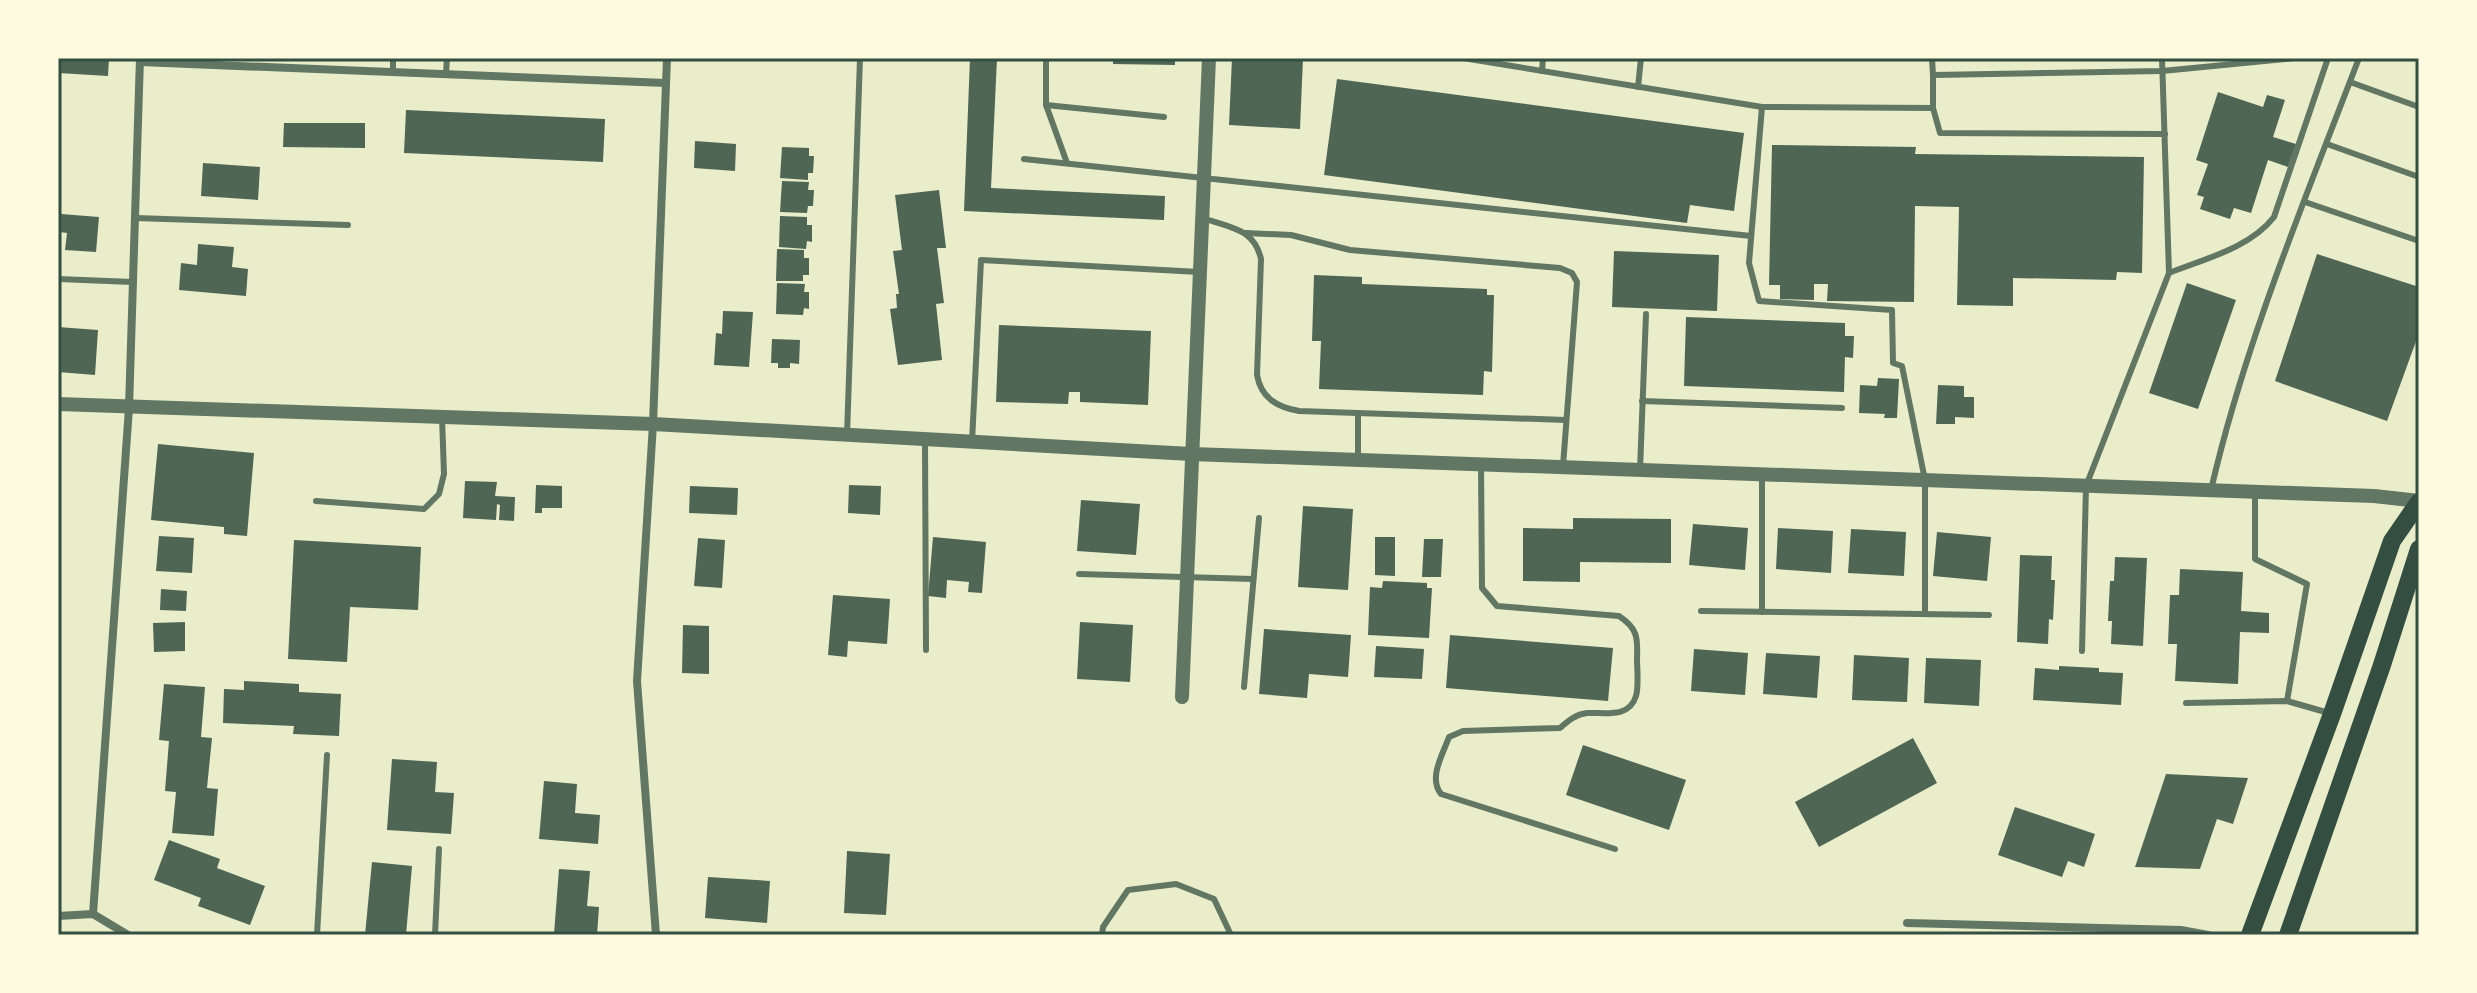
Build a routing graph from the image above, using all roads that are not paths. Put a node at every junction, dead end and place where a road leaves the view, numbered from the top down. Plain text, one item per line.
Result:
1 (393, 58) edge
2 (447, 58) edge
3 (667, 58) edge
4 (860, 58) edge
5 (1046, 58) edge
6 (1209, 58) edge
7 (1463, 58) edge
8 (1543, 58) edge
9 (1641, 58) edge
10 (1932, 58) edge
11 (2162, 58) edge
12 (2295, 58) edge
13 (2328, 58) edge
14 (2359, 58) edge
15 (140, 60) edge
16 (1542, 71) junction
17 (2162, 71) junction
18 (393, 72) junction
19 (446, 74) junction
20 (1933, 75) junction
21 (2350, 82) junction
22 (666, 83) junction
23 (1638, 87) junction
24 (1046, 105) junction
25 (1762, 107) junction
26 (2419, 107) edge
27 (1933, 108) junction
28 (1164, 117) dead end
29 (2165, 134) junction
30 (2327, 144) junction
31 (1024, 159) dead end
32 (1067, 163) junction
33 (2419, 177) edge
34 (1204, 178) junction
35 (2305, 202) junction
36 (135, 218) junction
37 (1202, 218) junction
38 (348, 225) dead end
39 (1246, 233) junction
40 (1751, 236) junction
41 (2419, 241) edge
42 (1199, 272) junction
43 (2169, 273) junction
44 (58, 279) edge
45 (133, 282) junction
46 (1646, 314) dead end
47 (1642, 401) junction
48 (58, 404) edge
49 (129, 408) junction
50 (1842, 408) dead end
51 (1358, 413) junction
52 (442, 417) junction
53 (1566, 420) junction
54 (653, 424) junction
55 (847, 435) junction
56 (925, 439) junction
57 (972, 442) junction
58 (1191, 454) junction
59 (1358, 460) junction
60 (1481, 464) junction
61 (1563, 468) junction
62 (1640, 470) junction
63 (1762, 474) junction
64 (1925, 480) junction
65 (2086, 486) junction
66 (2211, 490) junction
67 (2255, 492) junction
68 (316, 501) dead end
69 (2419, 502) edge
70 (1259, 518) dead end
71 (2419, 549) edge
72 (1079, 574) dead end
73 (1187, 576) junction
74 (1253, 579) junction
75 (1701, 611) dead end
76 (1762, 612) junction
77 (1925, 614) junction
78 (1989, 615) dead end
79 (926, 650) dead end
80 (2082, 651) dead end
81 (1244, 687) dead end
82 (1182, 697) dead end
83 (2287, 701) junction
84 (2186, 703) dead end
85 (2332, 714) junction
86 (327, 755) dead end
87 (439, 849) dead end
88 (1615, 849) dead end
89 (93, 914) junction
90 (58, 916) edge
91 (1907, 923) dead end
92 (128, 935) edge
93 (317, 935) edge
94 (435, 935) edge
95 (656, 935) edge
96 (1102, 935) edge
97 (1231, 935) edge
98 (2208, 935) edge
99 (2250, 935) edge
100 (2288, 935) edge

1 - 18 lane
2 - 19 lane
3 - 22 street
4 - 55 lane
5 - 24 lane
6 - 34 street
7 - 16 lane
8 - 16 lane
9 - 23 lane
10 - 20 lane
11 - 17 lane
12 - 17 lane
13 - 43 lane
14 - 21 lane
15 - 18 street
15 - 36 street
16 - 23 lane
17 - 20 lane
17 - 29 lane
18 - 19 street
19 - 22 street
20 - 27 lane
21 - 26 lane
21 - 30 lane
22 - 54 street
23 - 25 lane
24 - 28 lane
24 - 32 lane
25 - 27 lane
25 - 40 lane
27 - 29 lane
29 - 43 lane
30 - 33 lane
30 - 35 lane
31 - 32 lane
32 - 34 lane
34 - 37 street
34 - 40 lane
35 - 41 lane
35 - 66 lane
36 - 38 lane
36 - 45 street
37 - 39 lane
37 - 42 street
39 - 51 lane
39 - 53 lane
40 - 64 lane
42 - 57 lane
42 - 58 street
43 - 65 lane
44 - 45 lane
45 - 49 street
46 - 47 lane
47 - 50 lane
47 - 62 lane
48 - 49 street
49 - 52 street
49 - 89 street
51 - 53 lane
51 - 59 lane
52 - 54 street
52 - 68 lane
53 - 61 lane
54 - 55 street
54 - 95 street
55 - 56 street
56 - 57 street
56 - 79 lane
57 - 58 street
58 - 59 street
58 - 73 street
59 - 60 street
60 - 61 street
60 - 88 lane
61 - 62 street
62 - 63 street
63 - 64 street
63 - 76 lane
64 - 65 street
64 - 77 lane
65 - 66 street
65 - 80 lane
66 - 67 street
67 - 69 street
67 - 83 lane
69 - 85 main road
70 - 74 lane
71 - 100 main road
72 - 73 lane
73 - 74 lane
73 - 82 street
74 - 81 lane
75 - 76 lane
76 - 77 lane
77 - 78 lane
83 - 84 lane
83 - 85 lane
85 - 99 main road
86 - 93 lane
87 - 94 lane
89 - 90 street
89 - 92 street
91 - 98 street
96 - 97 lane

